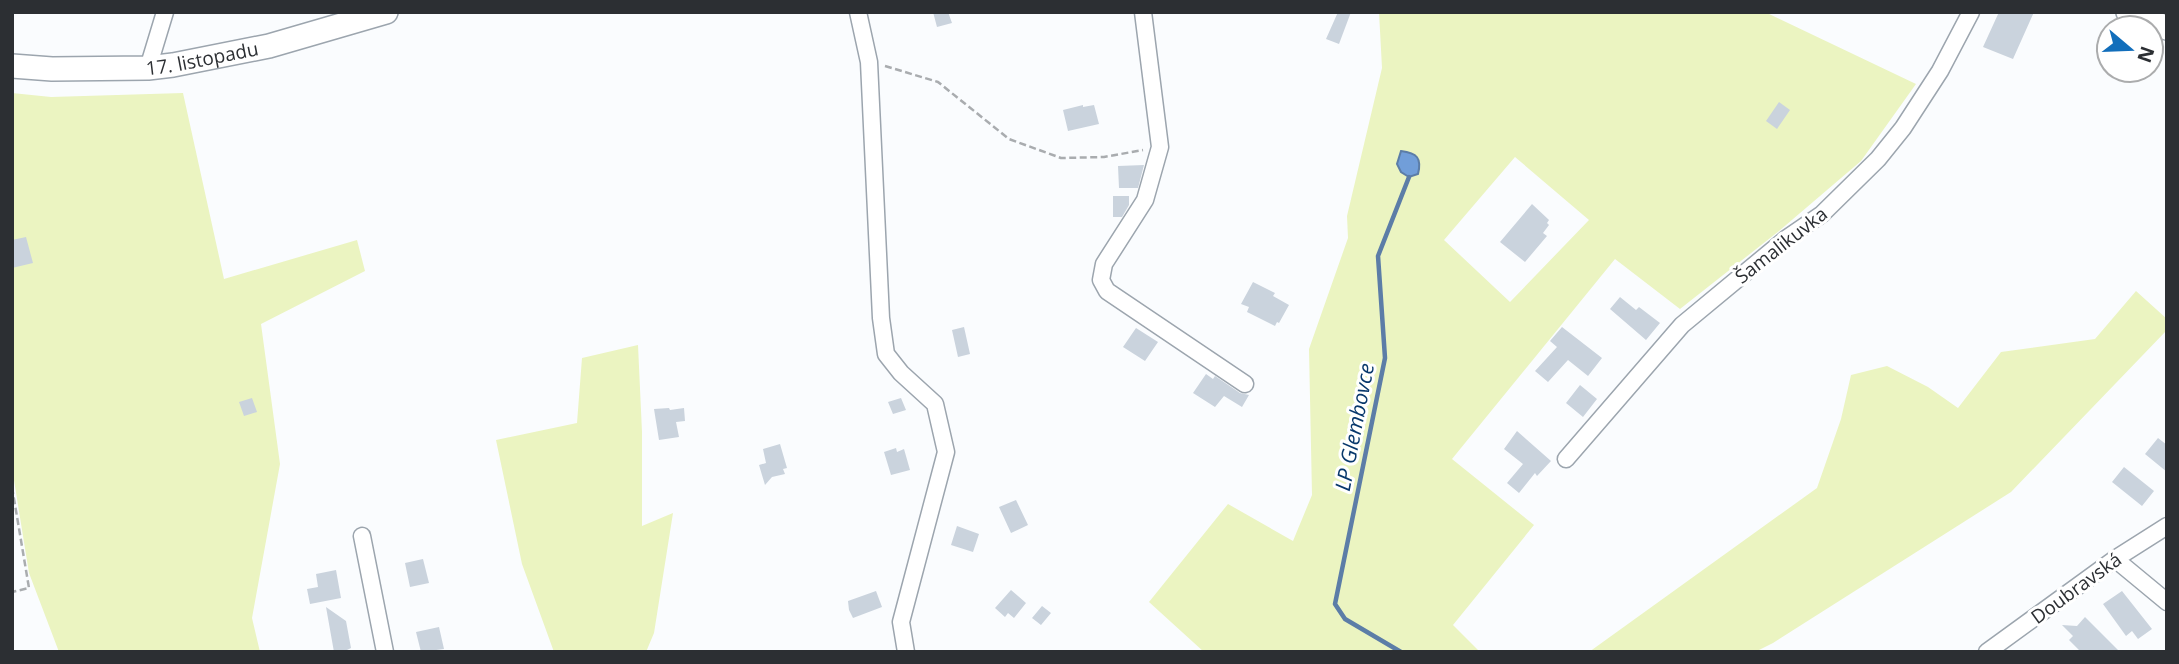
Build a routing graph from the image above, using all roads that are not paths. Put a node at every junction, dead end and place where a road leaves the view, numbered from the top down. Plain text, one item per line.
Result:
1 (164, 12) edge
2 (386, 12) edge
3 (858, 12) edge
4 (1143, 12) edge
5 (1971, 12) edge
6 (2128, 12) edge
7 (2167, 28) edge
8 (12, 66) edge
9 (148, 68) junction
10 (1245, 384) dead end
11 (1566, 459) dead end
12 (2167, 526) edge
13 (362, 536) dead end
14 (2115, 559) junction
15 (2167, 602) edge
16 (386, 652) edge
17 (905, 652) edge
18 (1987, 652) edge

1 - 9 street
2 - 9 main road, 17. listopadu
3 - 17 street
4 - 10 street
5 - 11 street, Šamalikuvka
6 - 7 main road
8 - 9 main road, 17. listopadu
12 - 14 street, Doubravská
13 - 16 street
14 - 15 street
14 - 18 street, Doubravská

